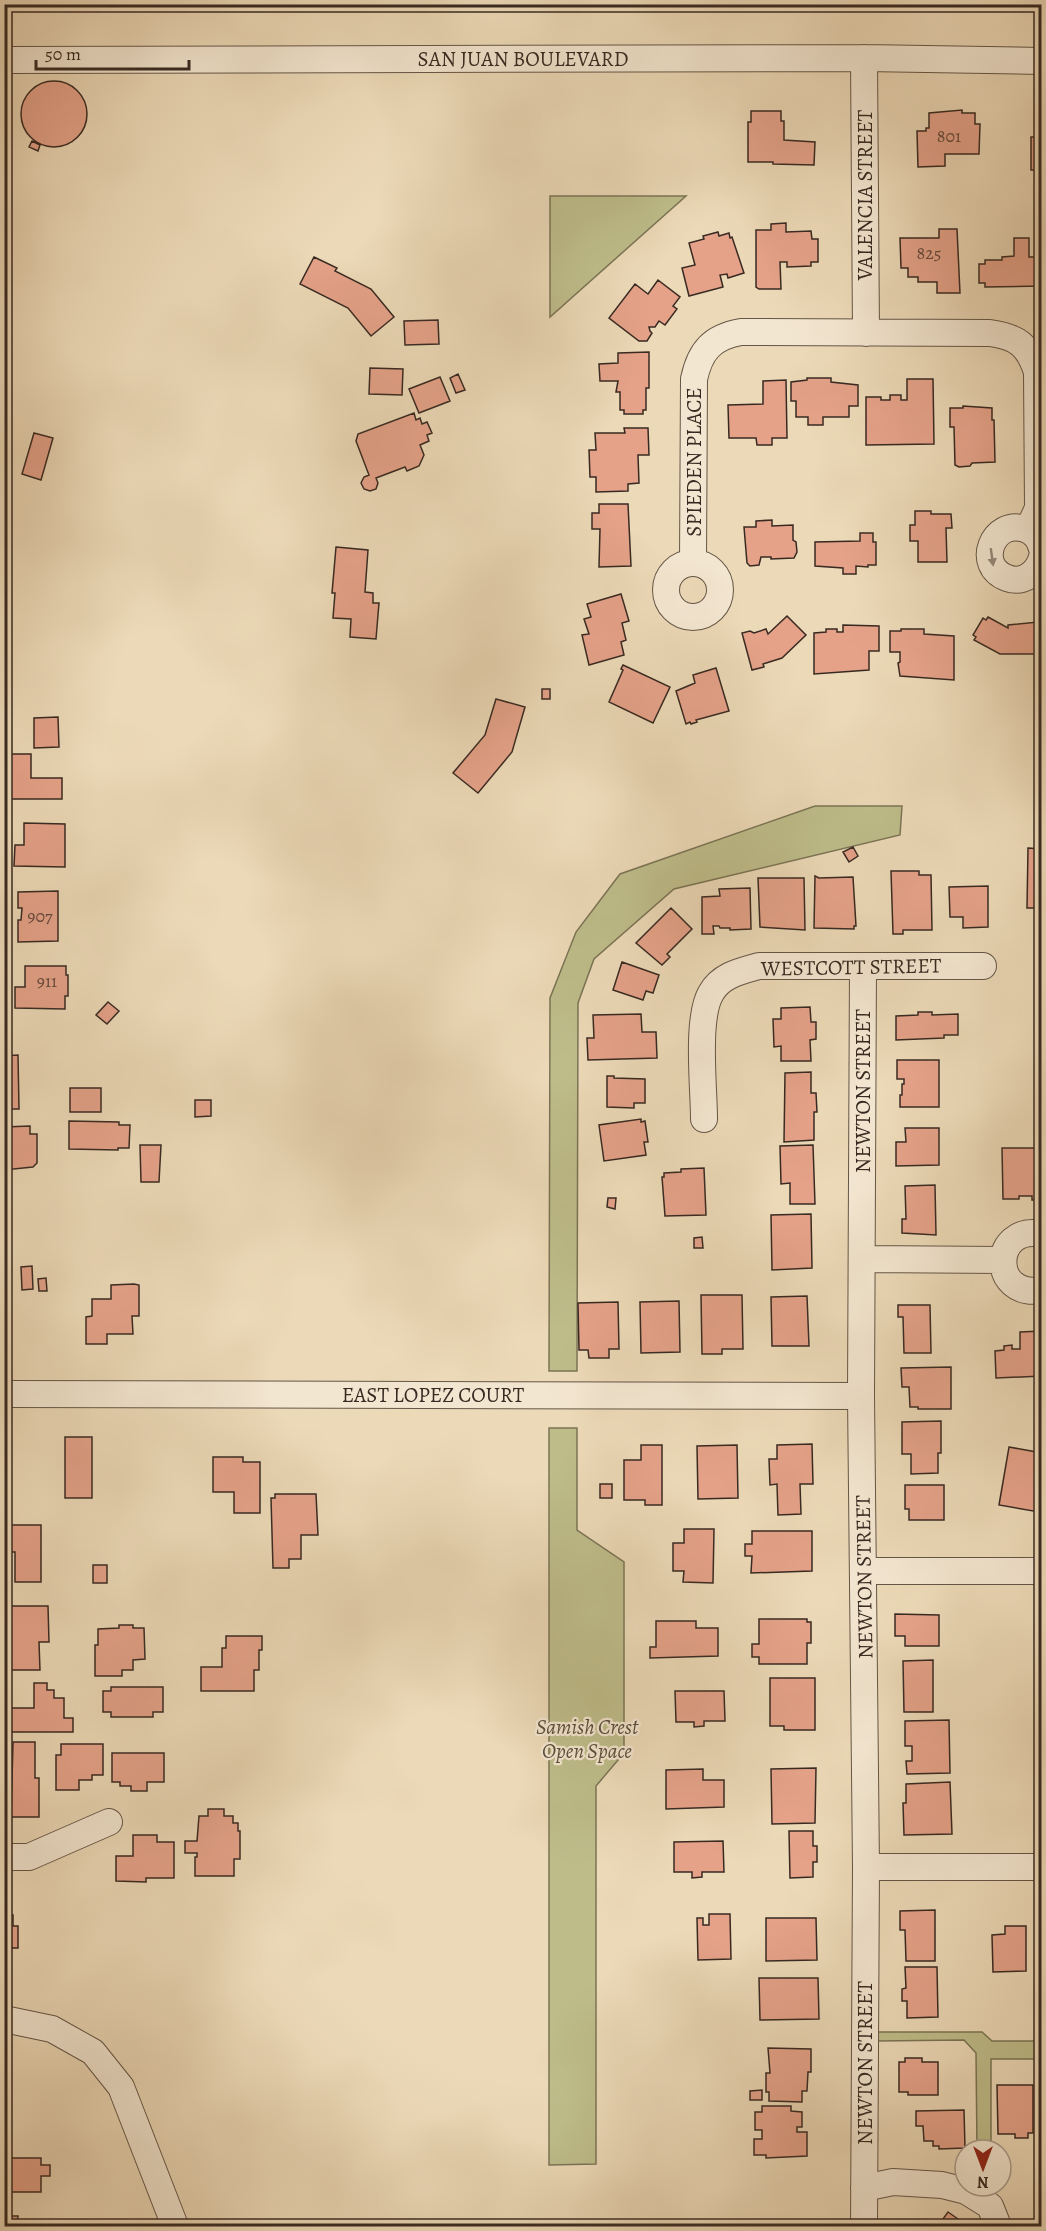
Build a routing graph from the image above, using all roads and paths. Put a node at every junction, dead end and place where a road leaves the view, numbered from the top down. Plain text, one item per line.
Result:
1 (864, 58) junction
2 (4, 60) edge
3 (1041, 61) edge
4 (866, 333) junction
5 (1035, 540) edge
6 (1041, 557) edge
7 (693, 563) dead end
8 (863, 966) junction
9 (983, 966) dead end
10 (704, 1119) dead end
11 (1041, 1234) edge
12 (863, 1259) junction
13 (1003, 1260) junction
14 (1041, 1290) edge
15 (4, 1394) edge
16 (861, 1396) junction
17 (864, 1571) junction
18 (1036, 1571) dead end
19 (109, 1822) dead end
20 (4, 1857) edge
21 (866, 1867) junction
22 (1037, 1867) dead end
23 (4, 2019) edge
24 (864, 2188) junction
25 (175, 2226) edge
26 (864, 2226) edge
27 (998, 2226) edge

1 - 2 street, SAN JUAN BOULEVARD
1 - 3 street, SAN JUAN BOULEVARD
1 - 4 street, VALENCIA STREET
4 - 5 street, SPIEDEN PLACE
4 - 7 street, SPIEDEN PLACE
5 -> 6 street
8 - 9 street, WESTCOTT STREET
8 - 10 street, WESTCOTT STREET
8 - 12 street, NEWTON STREET
11 - 13 street
12 - 13 street
12 - 16 street, NEWTON STREET
13 - 14 street
15 - 16 street, EAST LOPEZ COURT
16 - 17 street, NEWTON STREET
17 - 18 street
17 - 21 street, NEWTON STREET
19 - 20 street
21 - 22 street
21 - 24 street, NEWTON STREET
23 - 25 street
24 - 26 street, NEWTON STREET
24 - 27 street

